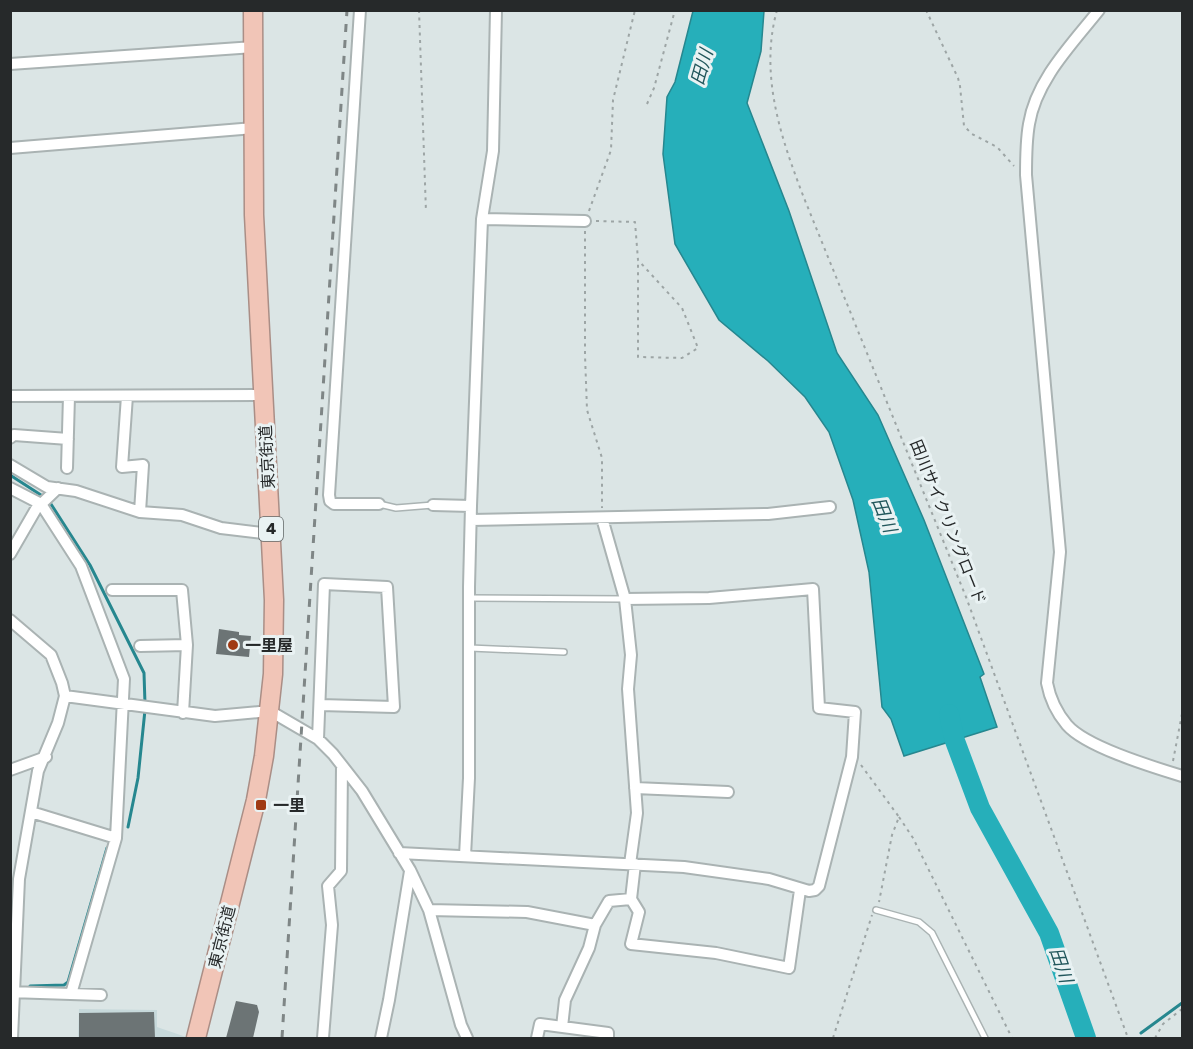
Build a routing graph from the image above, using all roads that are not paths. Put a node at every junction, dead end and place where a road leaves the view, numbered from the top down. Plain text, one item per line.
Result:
1 (253, 10) edge
2 (360, 10) edge
3 (496, 10) edge
4 (1099, 10) edge
5 (254, 47) junction
6 (10, 64) edge
7 (254, 128) junction
8 (10, 148) edge
9 (482, 219) junction
10 (585, 221) road end
11 (264, 395) junction
12 (10, 396) edge
13 (69, 396) junction
14 (127, 396) junction
15 (10, 438) edge
16 (68, 439) junction
17 (10, 465) edge
18 (67, 468) dead end
19 (10, 488) edge
20 (56, 490) junction
21 (42, 503) junction
22 (379, 504) joint
23 (433, 505) joint
24 (471, 506) junction
25 (830, 507) dead end
26 (140, 512) junction
27 (602, 518) junction
28 (471, 520) junction
29 (271, 534) junction
30 (10, 554) edge
31 (112, 590) dead end
32 (470, 598) junction
33 (625, 599) junction
34 (10, 620) edge
35 (187, 645) junction
36 (140, 646) dead end
37 (470, 648) junction
38 (564, 651) dead end
39 (65, 696) junction
40 (124, 704) junction
41 (320, 705) junction
42 (270, 711) junction
43 (183, 713) junction
44 (318, 739) junction
45 (46, 757) junction
46 (342, 766) junction
47 (10, 770) edge
48 (1182, 776) edge
49 (635, 788) junction
50 (728, 792) dead end
51 (31, 813) junction
52 (116, 838) junction
53 (399, 853) junction
54 (465, 856) junction
55 (632, 864) junction
56 (410, 870) junction
57 (800, 890) junction
58 (631, 899) junction
59 (429, 910) junction
60 (876, 910) road end
61 (596, 926) junction
62 (12, 992) edge
63 (71, 994) junction
64 (101, 995) dead end
65 (562, 1026) junction
66 (12, 1038) edge
67 (196, 1038) edge
68 (323, 1038) edge
69 (381, 1038) edge
70 (467, 1038) edge
71 (537, 1038) edge
72 (608, 1038) edge
73 (985, 1038) edge

1 - 5 highway, 東京街道 / 4
2 - 22 street
3 - 9 street
4 - 48 street
5 - 6 street
5 - 7 highway, 東京街道 / 4
7 - 8 street
7 - 11 highway, 東京街道 / 4
9 - 10 street
9 - 24 street
11 - 14 street
11 - 29 highway, 東京街道 / 4
12 - 13 street
13 - 14 street
13 - 16 street
14 - 26 street
15 - 16 street
16 - 18 street
17 - 20 street
19 - 21 street
20 - 21 street
20 - 26 street
21 - 30 street
21 - 40 street
22 - 23 lane
23 - 24 street
24 - 28 street
25 - 27 street
26 - 29 street
27 - 28 street
27 - 33 street
28 - 32 street
29 - 42 highway, 東京街道 / 4
31 - 35 street
32 - 33 lane
32 - 37 street
33 - 49 street
33 - 57 street
34 - 39 street
35 - 36 street
35 - 43 street
37 - 38 lane
37 - 54 street
39 - 40 street
39 - 45 street
40 - 43 street
40 - 52 street
41 - 41 street
41 - 44 street
42 - 43 street
42 - 44 street
42 - 67 highway, 東京街道 / 4
44 - 46 street
45 - 47 street
45 - 51 street
46 - 53 street
46 - 68 street
49 - 50 street
49 - 55 street
51 - 52 street
51 - 62 street
52 - 63 street
53 - 54 street
53 - 56 street
54 - 55 street
55 - 57 street
55 - 58 street
56 - 59 street
56 - 69 street
57 - 58 street
58 - 61 street
59 - 61 street
59 - 70 street
60 - 73 lane
61 - 65 street
62 - 63 street
62 - 66 street
63 - 64 street
65 - 71 street
65 - 72 street

